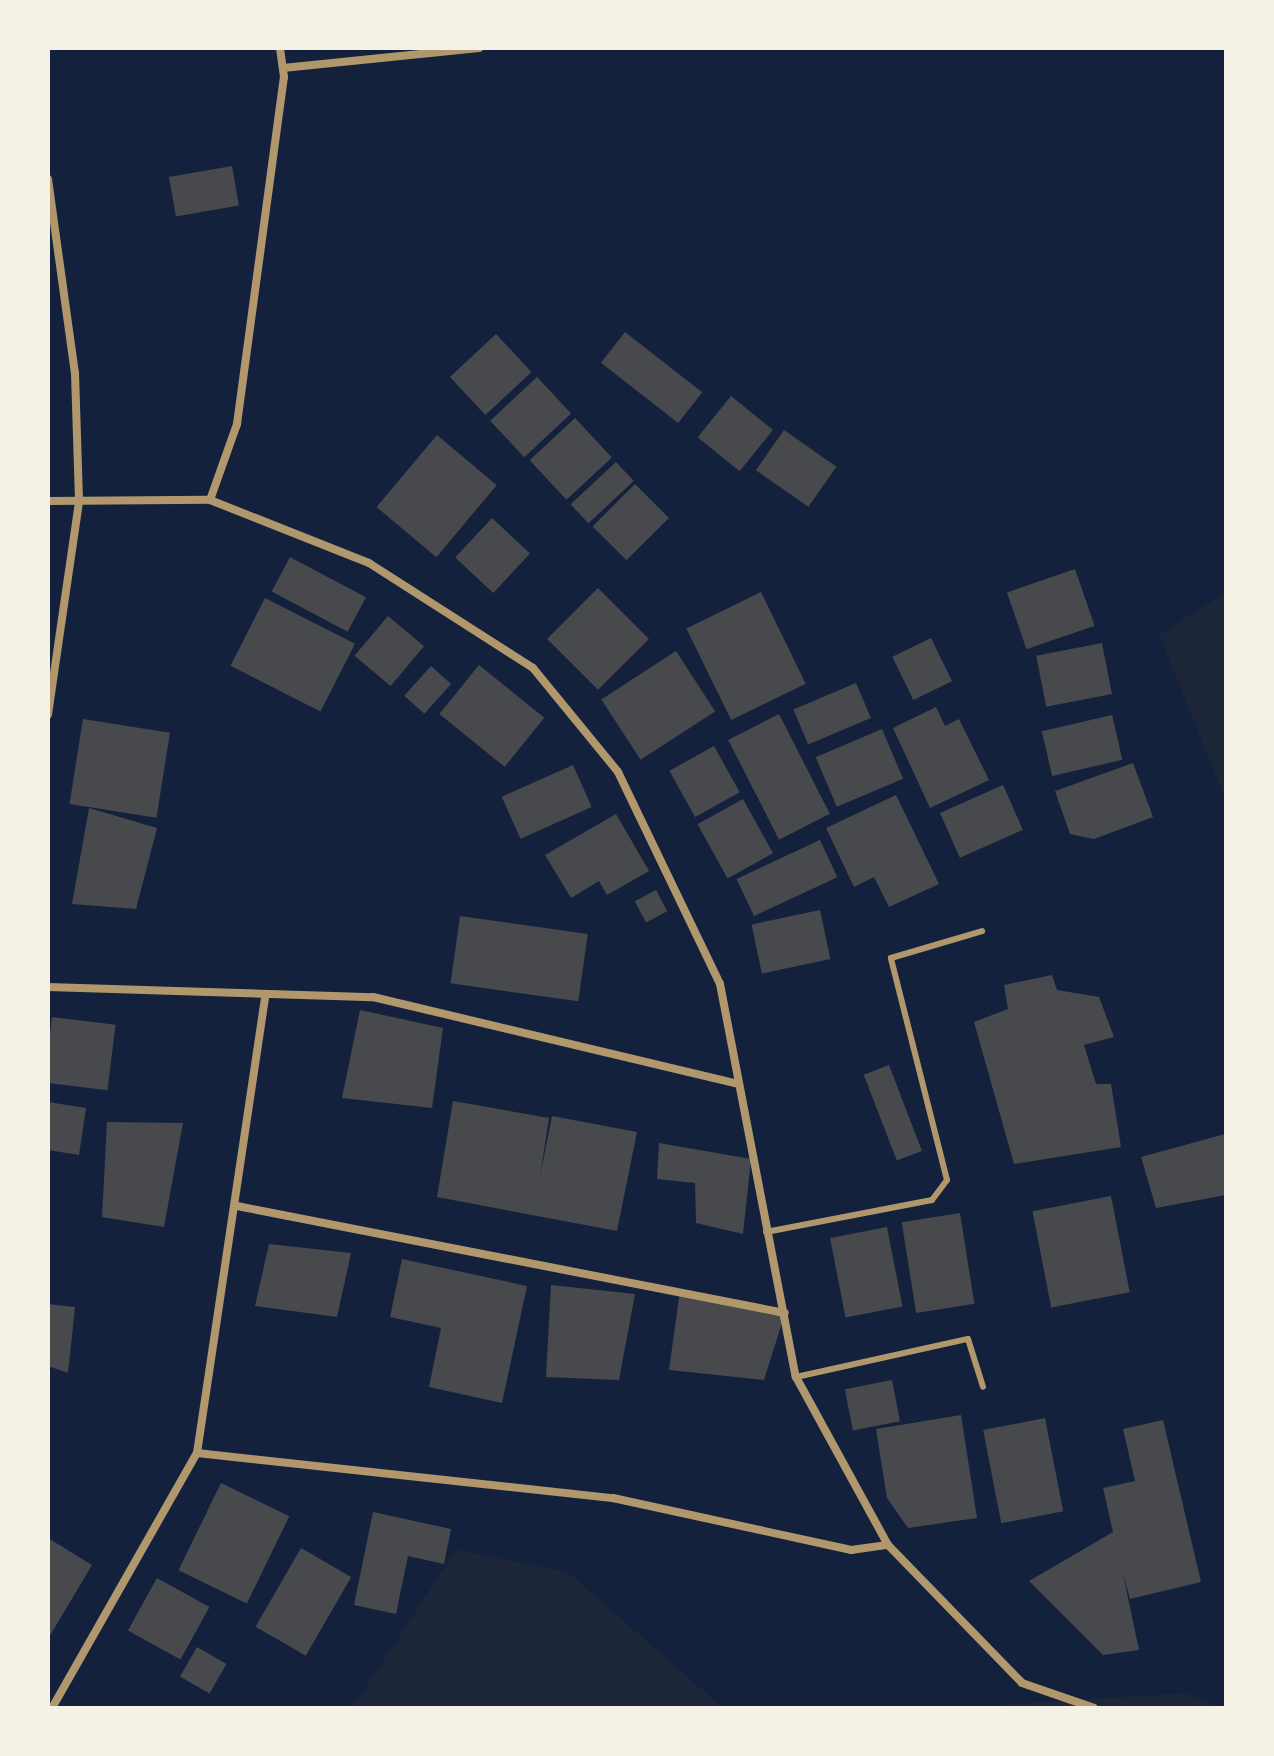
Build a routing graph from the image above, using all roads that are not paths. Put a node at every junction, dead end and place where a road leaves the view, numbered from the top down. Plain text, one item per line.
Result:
1 (280, 48) edge
2 (479, 48) edge
3 (283, 68) junction
4 (48, 179) edge
5 (210, 500) junction
6 (48, 501) edge
7 (79, 502) junction
8 (48, 715) edge
9 (982, 931) dead end
10 (48, 987) edge
11 (266, 994) junction
12 (735, 1083) junction
13 (237, 1206) junction
14 (766, 1232) junction
15 (785, 1313) junction
16 (796, 1377) junction
17 (983, 1387) dead end
18 (197, 1453) junction
19 (888, 1545) junction
20 (52, 1708) edge
21 (1094, 1708) edge

1 - 3 street
2 - 3 street
3 - 5 street
4 - 7 street
5 - 7 street
5 - 12 street
6 - 7 street
7 - 8 street
9 - 14 lane
10 - 11 street
11 - 12 street
11 - 13 street
12 - 14 street
13 - 15 street
13 - 18 street
14 - 15 street
15 - 16 street
16 - 17 lane
16 - 19 street
18 - 19 street
18 - 20 street
19 - 21 street

